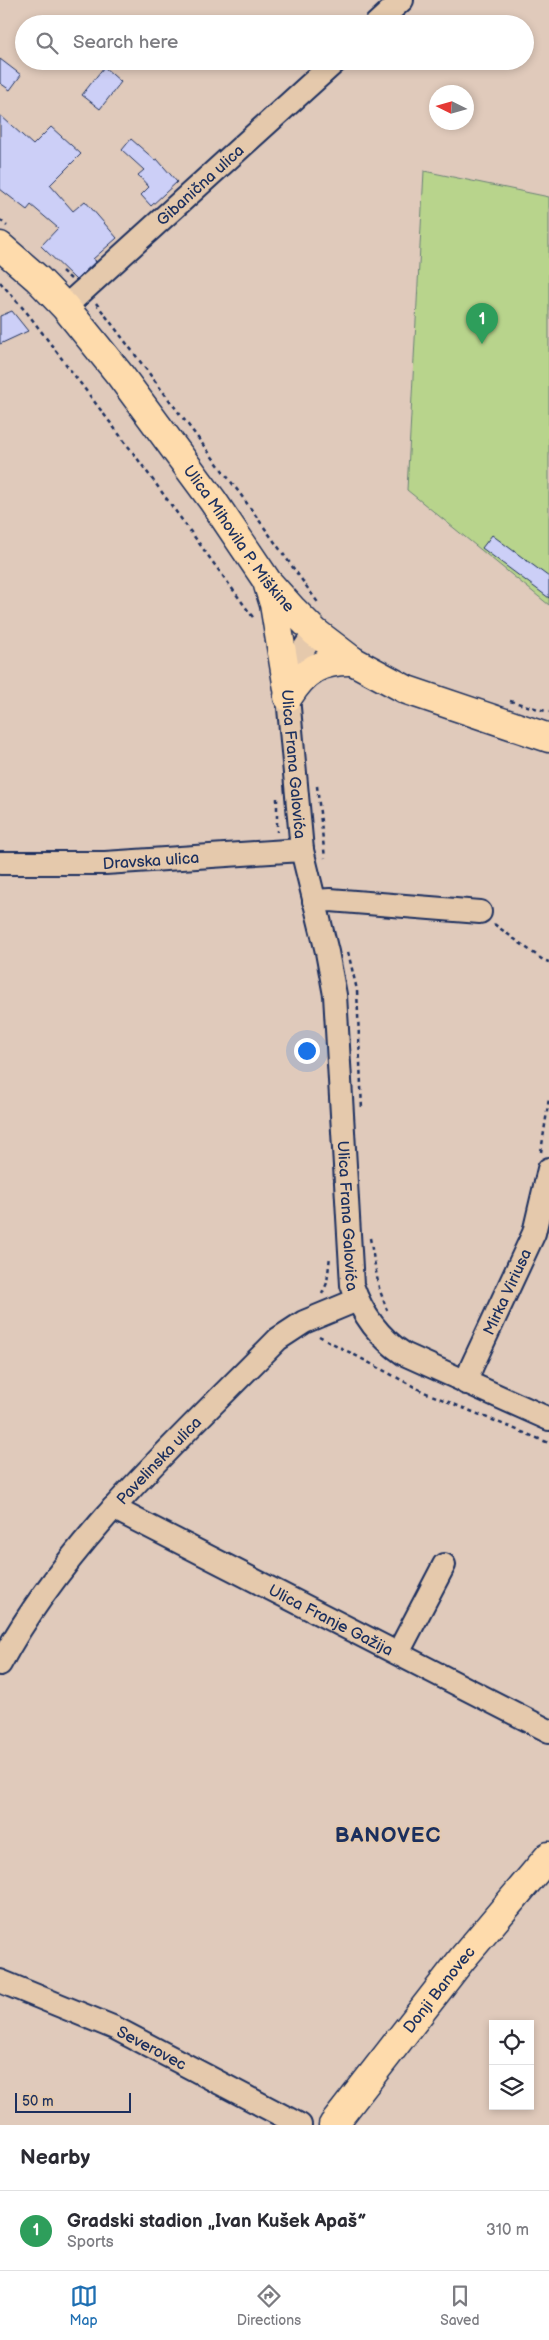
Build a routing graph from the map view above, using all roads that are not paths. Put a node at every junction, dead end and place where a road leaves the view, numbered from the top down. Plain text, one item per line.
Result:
1 (402, 0) edge
2 (386, 15) edge
3 (326, 70) edge
4 (6, 238) edge
5 (74, 298) junction
6 (267, 581) junction
7 (319, 620) junction
8 (353, 661) junction
9 (288, 693) junction
10 (549, 738) edge
11 (302, 850) junction
12 (0, 863) edge
13 (314, 901) junction
14 (480, 912) road end
15 (549, 1169) edge
16 (542, 1236) edge
17 (357, 1300) junction
18 (466, 1383) junction
19 (549, 1419) edge
20 (113, 1508) junction
21 (444, 1565) dead end
22 (398, 1654) junction
23 (0, 1664) edge
24 (549, 1731) edge
25 (549, 1856) edge
26 (0, 1981) edge
27 (300, 2125) edge
28 (333, 2125) edge

1 - 2 street
3 - 5 street, Gibanična ulica
4 - 5 main road, Ulica Mihovila P. Miškine
5 - 6 main road, Ulica Mihovila P. Miškine
6 - 7 main road, Ulica Mihovila P. Miškine
6 - 9 main road
7 - 8 main road, Ulica Mihovila P. Miškine
7 - 9 street, Ulica Frana Galovića
8 - 9 main road
8 - 10 main road, Ulica Mihovila P. Miškine
9 - 11 street, Ulica Frana Galovića
11 - 12 street, Dravska ulica
11 - 13 street, Ulica Frana Galovića
13 - 14 street
13 - 17 street, Ulica Frana Galovića
15 - 16 street, Mirka Viriusa
16 - 18 street, Mirka Viriusa
17 - 18 street, Ulica Frana Galovića
17 - 20 street, Pavelinska ulica
18 - 19 street, Ulica Frana Galovića
20 - 22 street, Ulica Franje Gažija
20 - 23 street, Pavelinska ulica
21 - 22 street
22 - 24 street, Ulica Franje Gažija
25 - 28 main road, Donji Banovec
26 - 27 street, Severovec

